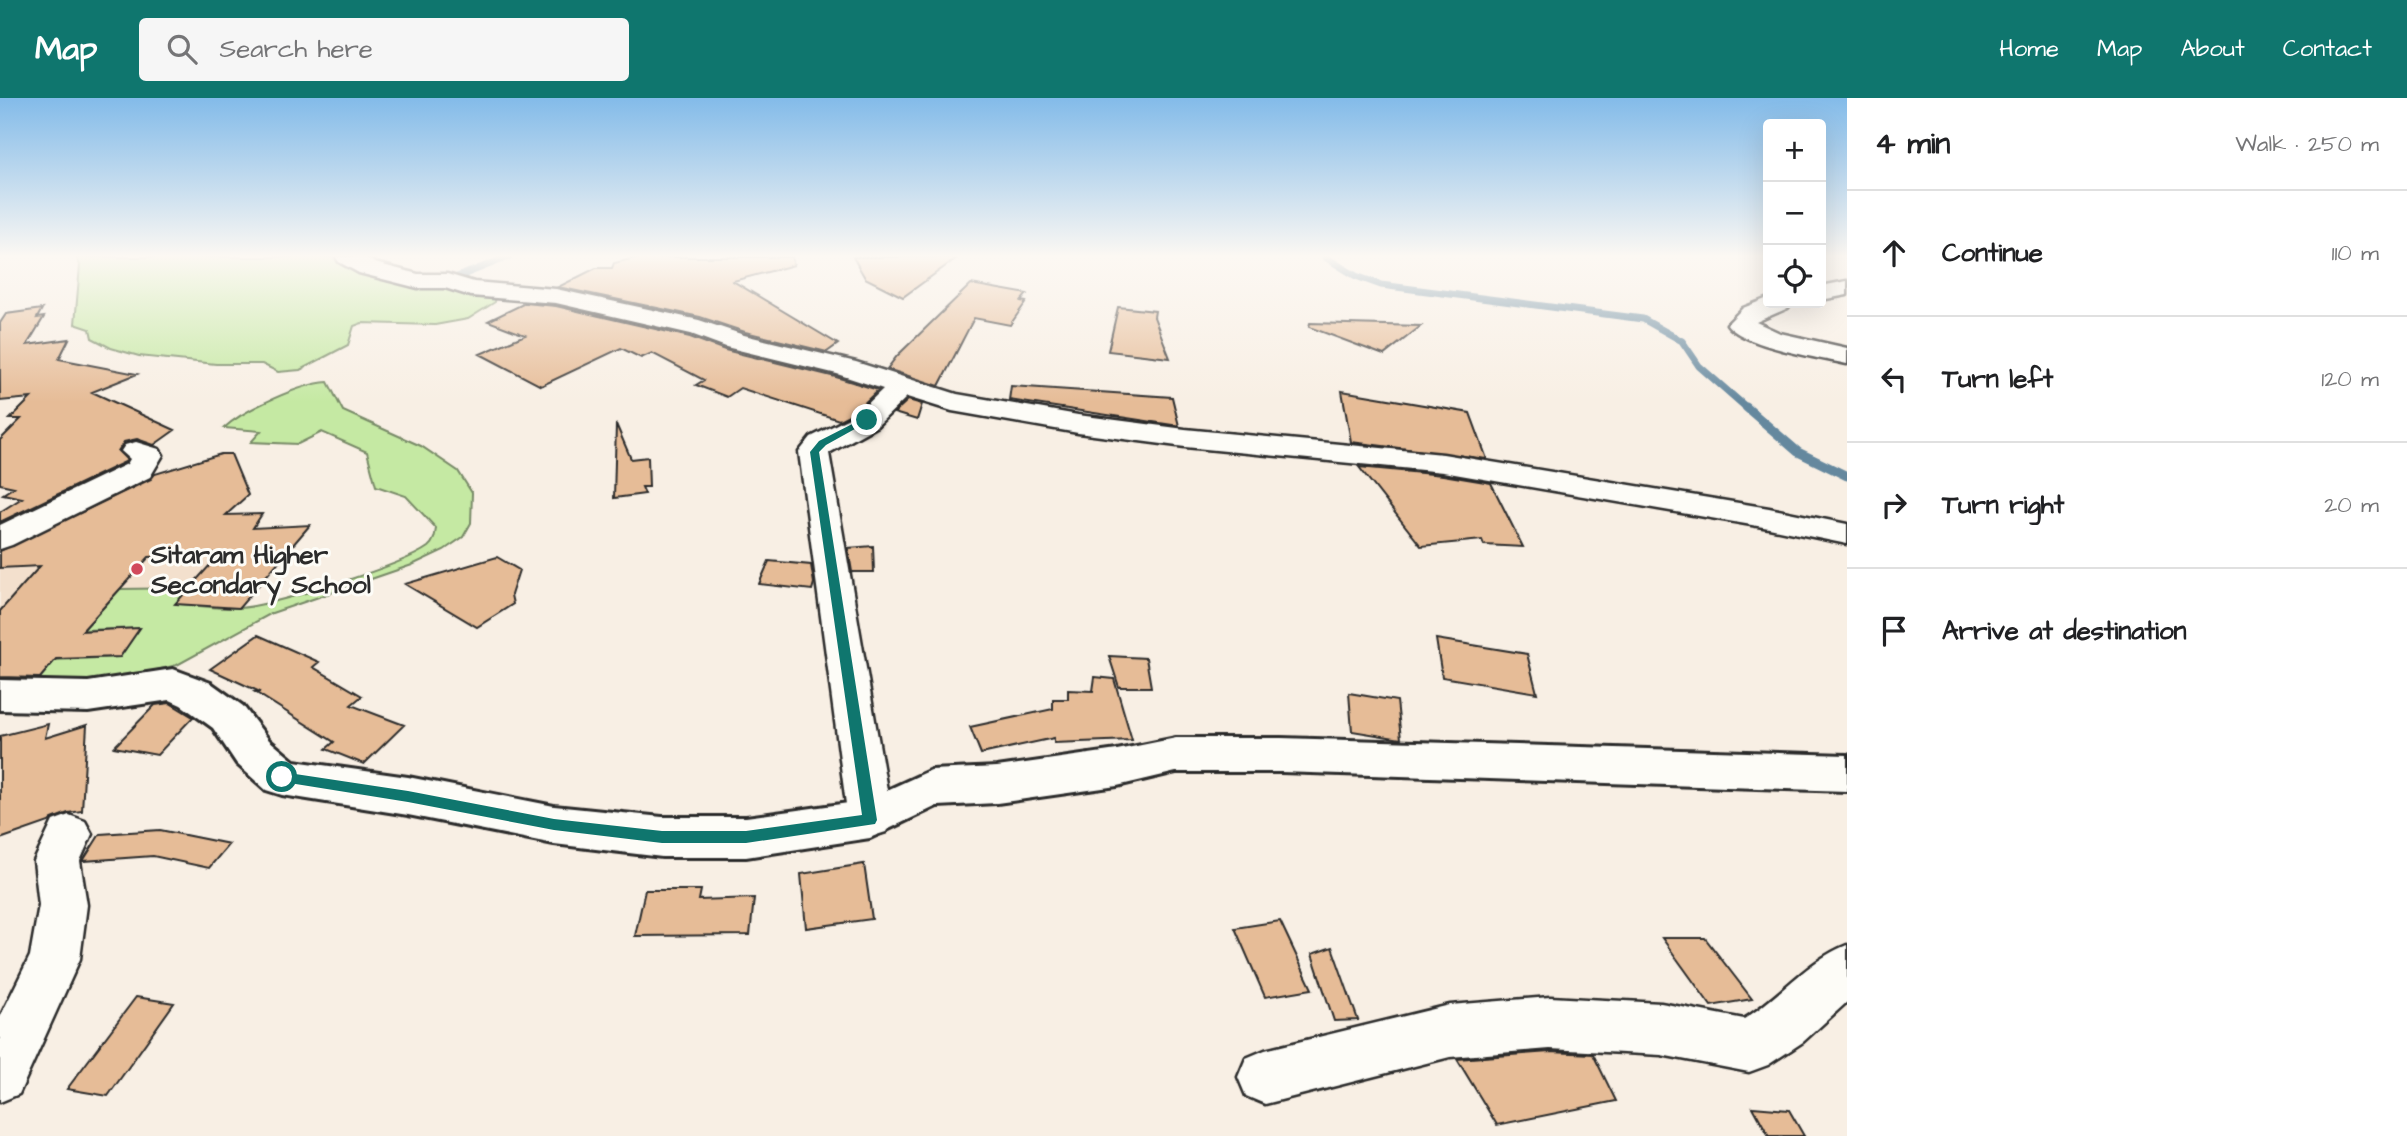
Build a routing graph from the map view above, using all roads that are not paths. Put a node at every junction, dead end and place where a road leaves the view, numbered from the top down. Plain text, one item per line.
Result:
1 (598, 305) edge
2 (1765, 308) edge
3 (1847, 356) edge
4 (901, 387) junction
5 (136, 451) dead end
6 (1847, 534) edge
7 (0, 538) edge
8 (0, 695) edge
9 (1847, 773) edge
10 (870, 820) junction
11 (69, 834) dead end
12 (1847, 969) edge
13 (0, 1075) edge
14 (1265, 1077) dead end

1 - 4 street
2 - 3 street
4 - 6 street
4 - 10 street
5 - 7 street
8 - 10 main road
9 - 10 main road
11 - 13 street
12 - 14 street

